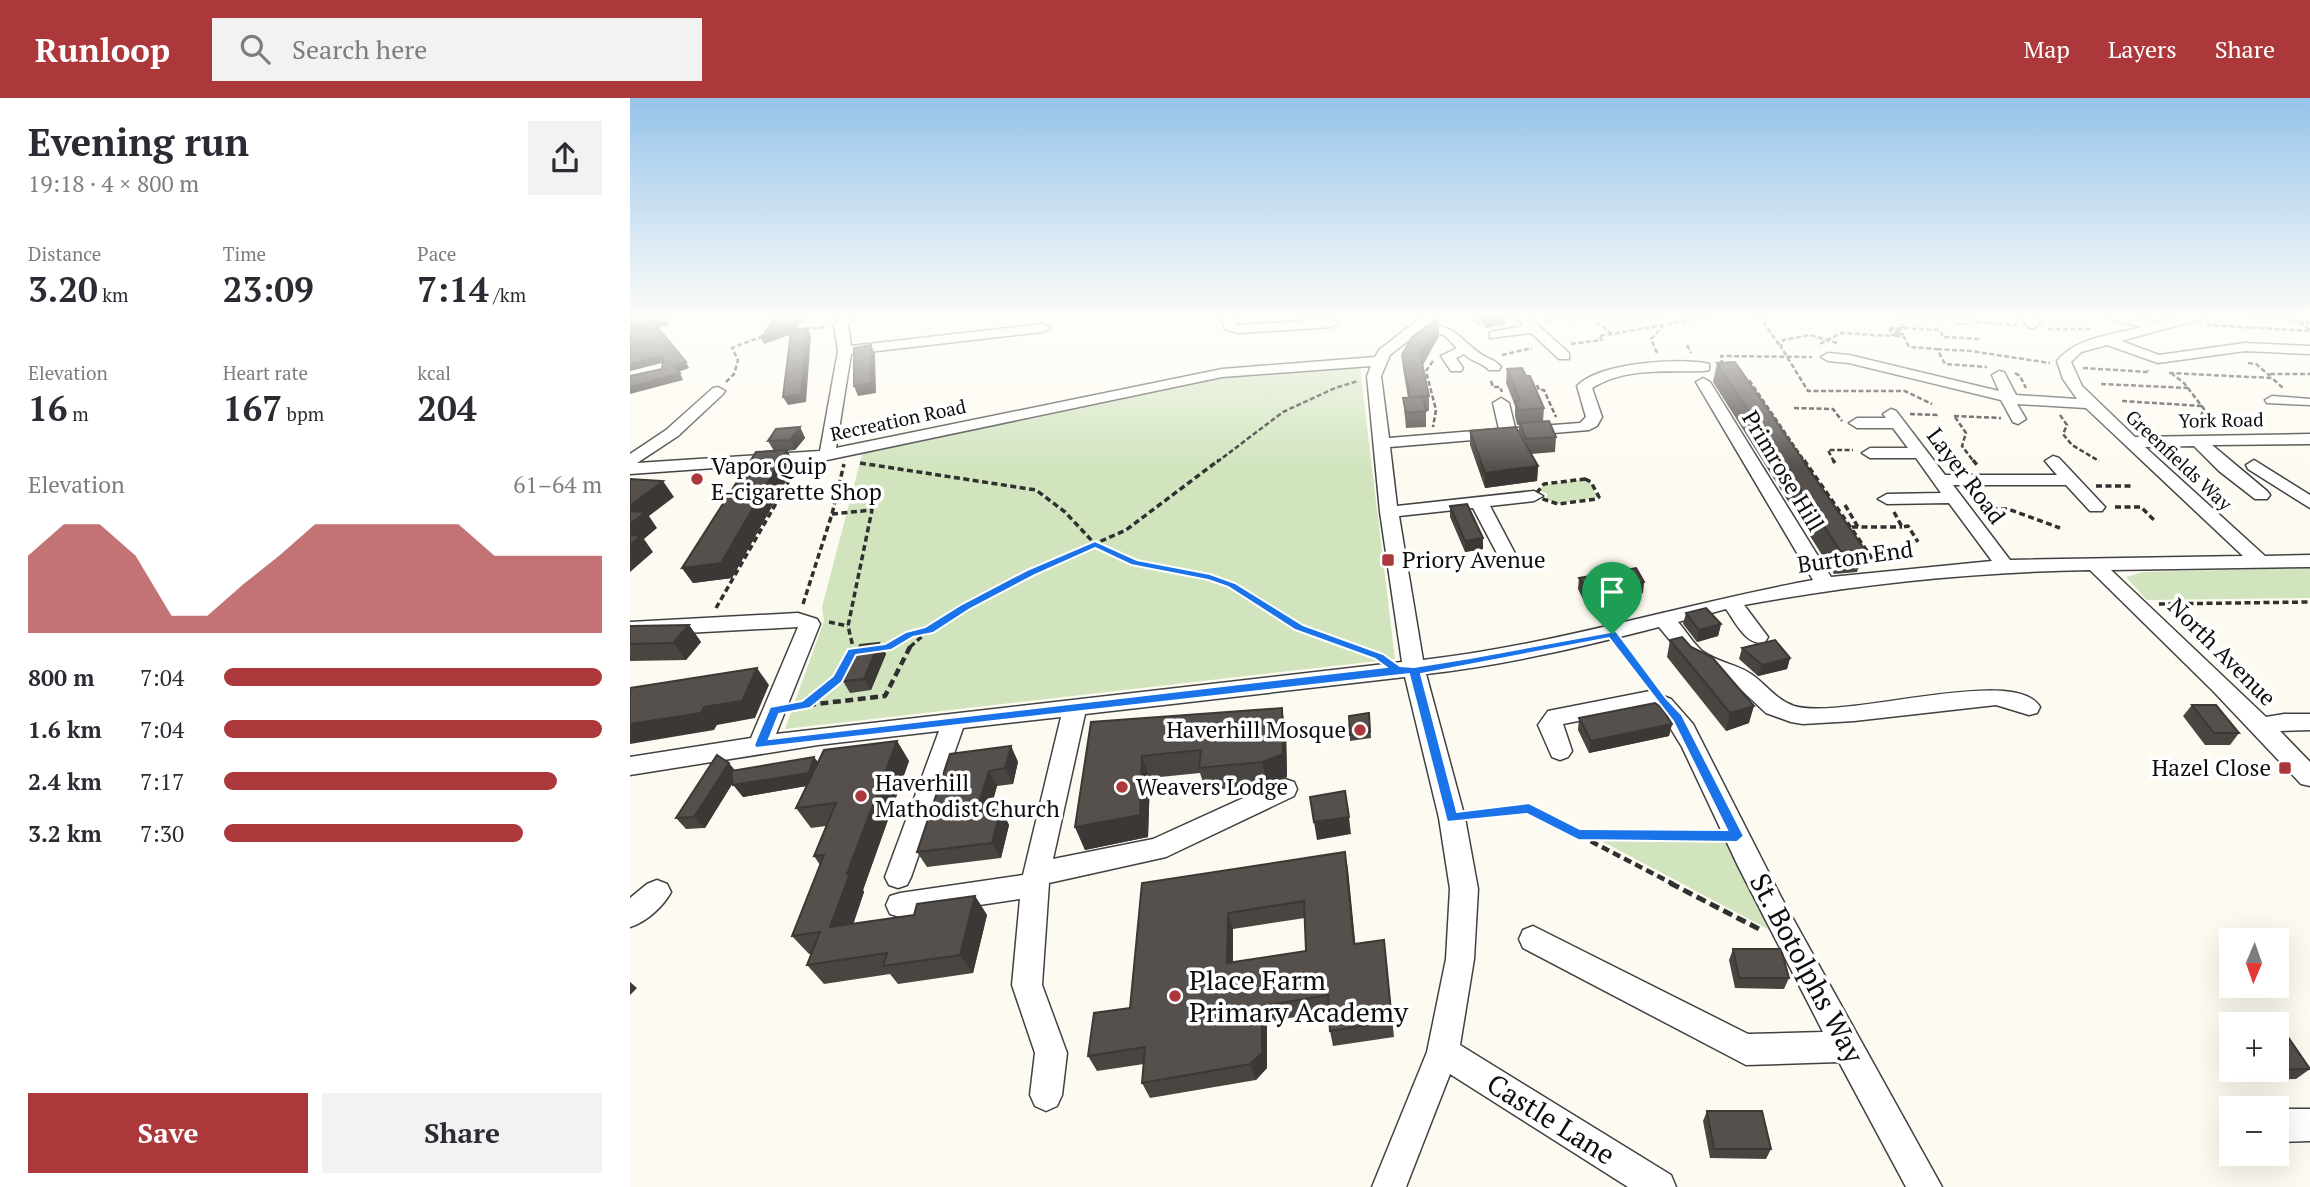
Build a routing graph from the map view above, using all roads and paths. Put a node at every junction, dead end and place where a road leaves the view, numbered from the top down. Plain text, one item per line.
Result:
1 (736, 367) edge
2 (842, 367) edge
3 (1303, 367) edge
4 (1377, 367) edge
5 (1429, 367) edge
6 (1716, 367) edge
7 (1881, 367) edge
8 (1968, 367) edge
9 (2066, 367) edge
10 (2077, 367) dead end
11 (2145, 367) edge
12 (2260, 367) edge
13 (1662, 368) joint
14 (2001, 371) junction
15 (2160, 372) dead end
16 (2171, 373) junction
17 (2268, 374) junction
18 (2310, 374) edge
19 (1703, 375) junction
20 (1374, 376) junction
21 (2272, 378) junction
22 (2101, 384) dead end
23 (1537, 385) edge
24 (2189, 388) junction
25 (2291, 388) dead end
26 (718, 391) joint
27 (2010, 398) junction
28 (2272, 400) dead end
29 (2122, 401) dead end
30 (2305, 402) dead end
31 (1500, 403) dead end
32 (2033, 403) junction
33 (2051, 404) junction
34 (2090, 404) junction
35 (2202, 406) junction
36 (1940, 415) dead end
37 (1894, 418) junction
38 (2018, 419) joint
39 (1857, 422) dead end
40 (2198, 422) dead end
41 (1561, 429) junction
42 (1508, 433) junction
43 (1437, 439) junction
44 (2310, 439) edge
45 (2134, 442) junction
46 (2199, 442) junction
47 (1381, 443) junction
48 (1870, 453) dead end
49 (1920, 453) junction
50 (827, 455) junction
51 (846, 456) junction
52 (801, 458) junction
53 (630, 461) edge
54 (2053, 461) dead end
55 (2099, 461) dead end
56 (2254, 465) dead end
57 (630, 469) edge
58 (1941, 480) junction
59 (1990, 480) junction
60 (2074, 483) junction
61 (2134, 486) dead end
62 (2261, 495) dead end
63 (1534, 496) junction
64 (1887, 499) joint
65 (1479, 502) junction
66 (2310, 503) edge
67 (1959, 504) junction
68 (1845, 505) dead end
69 (2096, 507) joint
70 (1389, 512) junction
71 (832, 514) junction
72 (2156, 522) dead end
73 (1851, 527) junction
74 (1858, 527) junction
75 (1902, 527) junction
76 (2060, 528) dead end
77 (1918, 542) dead end
78 (1095, 544) junction
79 (1510, 561) dead end
80 (2310, 561) edge
81 (2260, 562) junction
82 (2095, 565) junction
83 (2005, 566) junction
84 (1885, 577) junction
85 (1825, 584) junction
86 (1731, 602) junction
87 (2310, 602) edge
88 (2136, 604) junction
89 (797, 620) junction
90 (1665, 620) junction
91 (705, 625) junction
92 (630, 629) edge
93 (929, 630) junction
94 (1612, 634) junction
95 (1758, 637) dead end
96 (876, 649) edge
97 (864, 650) edge
98 (852, 652) junction
99 (1406, 670) junction
100 (1662, 702) junction
101 (806, 705) junction
102 (1075, 707) junction
103 (2029, 707) dead end
104 (774, 710) junction
105 (954, 721) junction
106 (2310, 722) edge
107 (2260, 727) junction
108 (760, 745) junction
109 (1560, 751) dead end
110 (630, 766) edge
111 (2310, 777) edge
112 (1286, 789) dead end
113 (1452, 818) junction
114 (1578, 834) junction
115 (1737, 836) junction
116 (898, 877) dead end
117 (1035, 880) junction
118 (657, 892) dead end
119 (900, 905) dead end
120 (630, 915) edge
121 (1532, 939) dead end
122 (1795, 945) junction
123 (1849, 1046) junction
124 (1443, 1052) junction
125 (1045, 1095) dead end
126 (2310, 1125) edge
127 (2289, 1126) edge
128 (1389, 1187) edge
129 (1659, 1187) edge
130 (1925, 1187) edge

1 - 26 path
2 - 50 street
3 - 51 street, Recreation Road
4 - 20 street
5 - 43 path
6 - 19 path
7 - 27 street
8 - 14 path
9 - 34 street, Greenfields Way
10 - 11 path
12 - 17 path
13 - 19 street
13 - 41 street
14 - 27 street
14 - 32 path
15 - 16 path
16 - 21 path
16 - 24 path
17 - 18 path
17 - 21 path
19 - 73 path
19 - 85 street, Primrose Hill
20 - 47 street
20 - 78 path
21 - 25 path
22 - 24 path
23 - 41 path
24 - 35 path
26 - 53 street
27 - 32 street
27 - 38 street
28 - 30 street
29 - 35 path
31 - 42 street
32 - 33 street
33 - 34 street
33 - 55 path
34 - 45 street, Greenfields Way
35 - 40 path
36 - 37 path
37 - 39 street
37 - 49 street, Layer Road
38 - 59 path
41 - 42 street
42 - 43 street
43 - 47 street
44 - 46 street, York Road
45 - 46 street, York Road
45 - 81 street, Greenfields Way
46 - 62 street
47 - 70 street
48 - 49 street
49 - 58 street, Layer Road
50 - 51 street, Recreation Road
50 - 52 street, Recreation Road
51 - 71 path
51 - 78 path
52 - 57 street, Recreation Road
52 - 91 path
54 - 60 street
56 - 66 street
58 - 59 street
58 - 67 street, Layer Road
59 - 60 street
60 - 61 path
60 - 69 street
63 - 63 path
63 - 65 street
64 - 67 street
64 - 75 path
65 - 70 street
65 - 79 street
67 - 76 path
67 - 83 street, Layer Road
68 - 74 path
69 - 72 path
70 - 99 street
71 - 89 path
71 - 98 path
73 - 74 path
73 - 84 path
74 - 75 path
75 - 77 path
78 - 93 path
78 - 99 path
80 - 81 street, Burton End
81 - 82 street, Burton End
82 - 83 street, Burton End
82 - 88 street, North Avenue
83 - 84 street, Burton End
84 - 85 street, Burton End
85 - 86 street, Burton End
86 - 90 street, Burton End
86 - 95 street
87 - 88 path
88 - 107 street, North Avenue
89 - 91 street
89 - 104 street
90 - 94 street, Burton End
90 - 103 street
91 - 92 street
93 - 96 path
93 - 101 path
94 - 99 street, Burton End
94 - 100 path
97 - 98 path
98 - 101 path
99 - 102 street, Burton End
99 - 113 street
100 - 109 street
100 - 115 street, St. Botolphs Way
101 - 104 path
102 - 105 street, Burton End
102 - 117 street
104 - 108 street
105 - 108 street, Burton End
105 - 116 street
106 - 107 street
107 - 111 street, North Avenue
108 - 110 street, Burton End
112 - 117 street
113 - 114 path
113 - 124 street
114 - 115 path
114 - 122 path
115 - 122 street, St. Botolphs Way
117 - 119 street
117 - 125 street
118 - 120 street
121 - 123 street
122 - 123 street, St. Botolphs Way
123 - 130 street, St. Botolphs Way
124 - 128 street
124 - 129 street, Castle Lane
126 - 127 street

